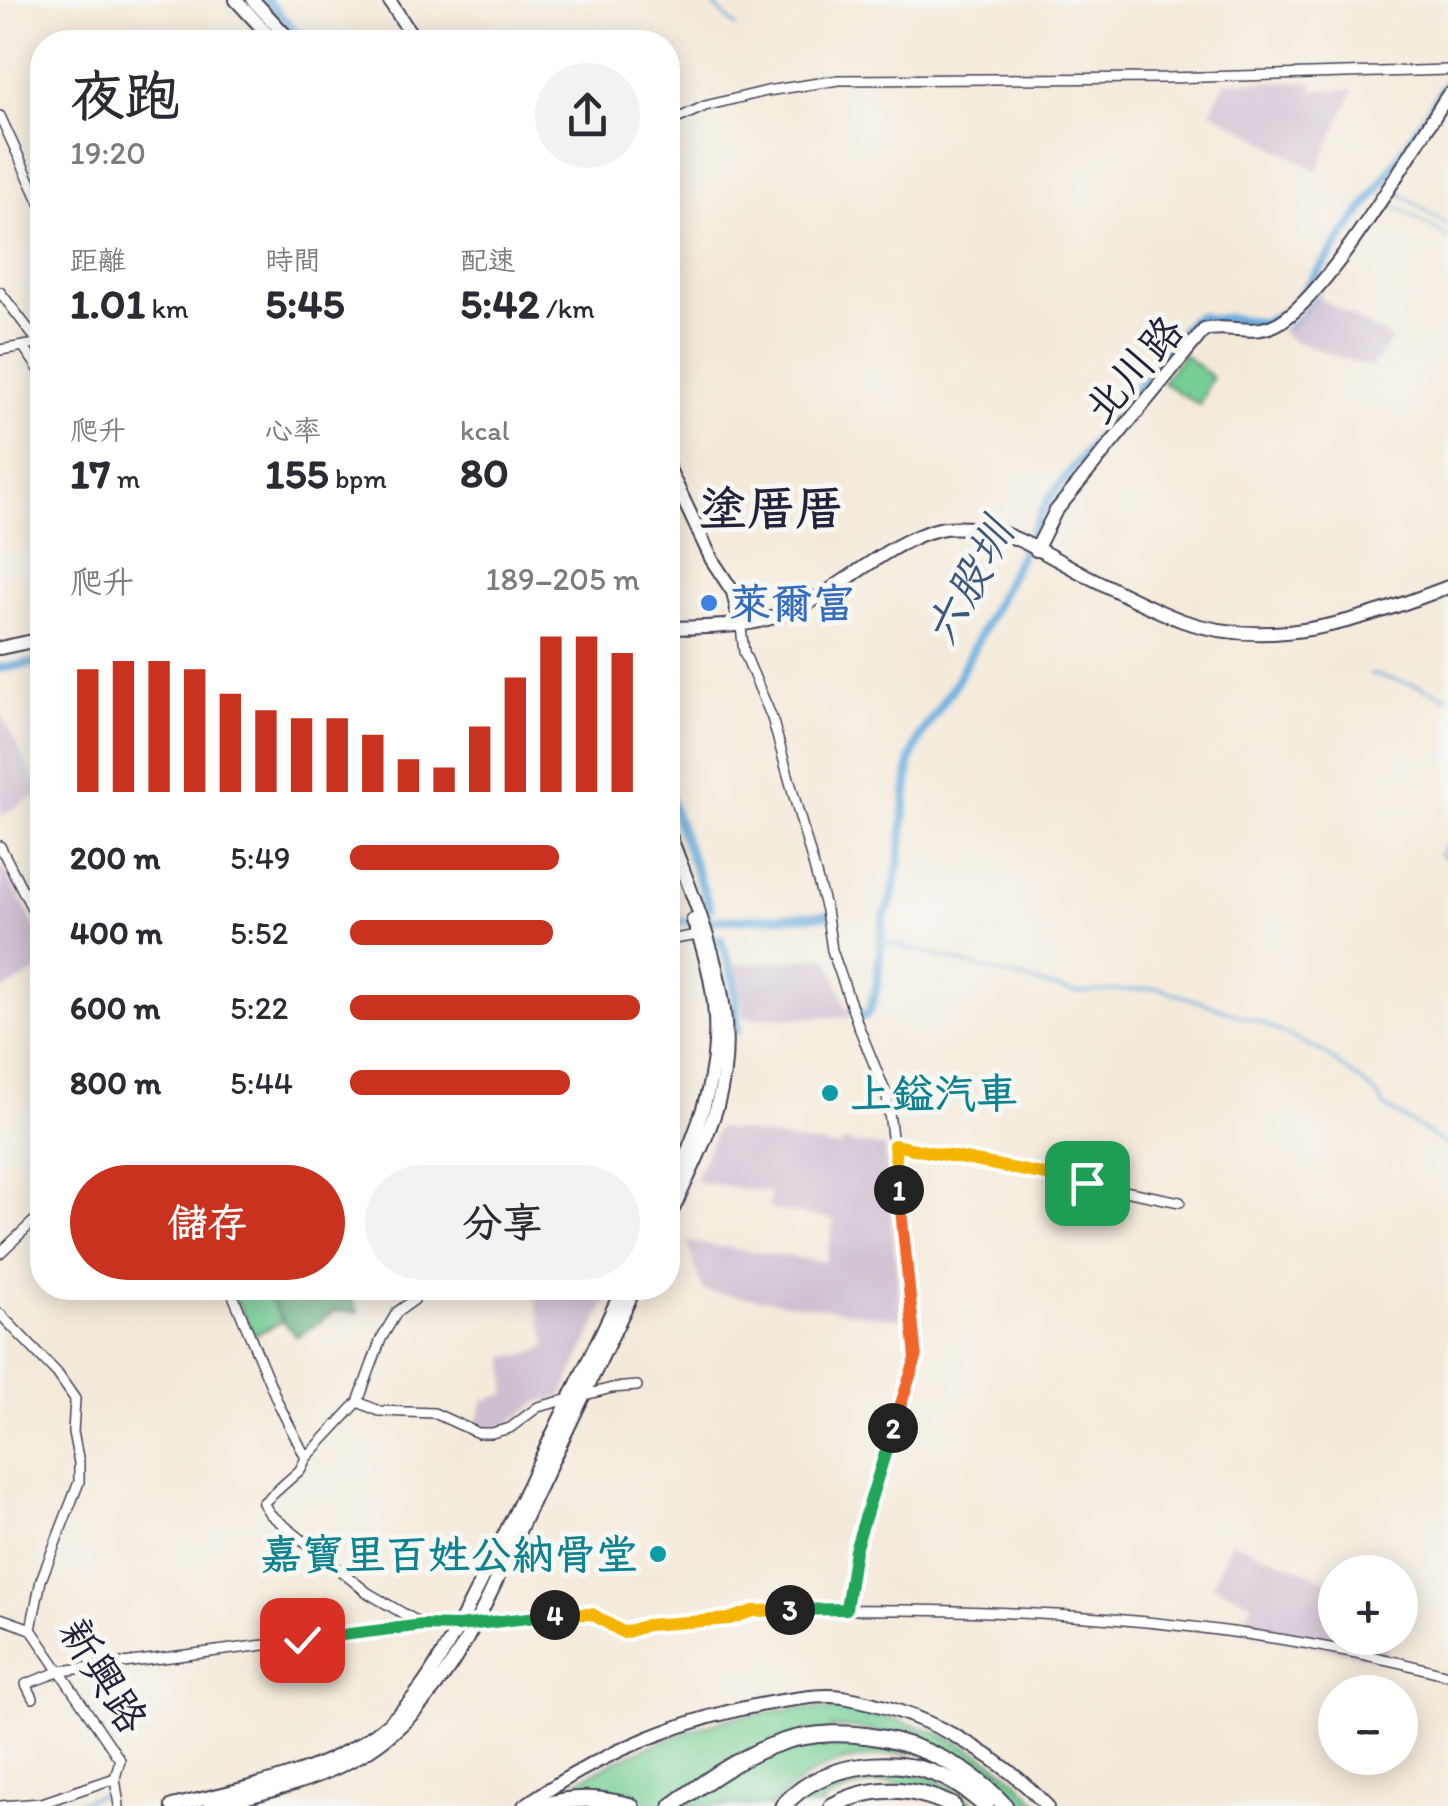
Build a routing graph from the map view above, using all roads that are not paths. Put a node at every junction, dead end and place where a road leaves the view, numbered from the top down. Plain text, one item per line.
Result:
1 (236, 0) edge
2 (252, 0) edge
3 (389, 0) edge
4 (264, 30) edge
5 (281, 30) edge
6 (408, 30) edge
7 (1448, 70) edge
8 (1448, 94) edge
9 (0, 116) edge
10 (680, 117) edge
11 (30, 181) edge
12 (0, 292) edge
13 (30, 329) edge
14 (30, 345) edge
15 (23, 346) junction
16 (0, 350) edge
17 (30, 356) edge
18 (680, 492) edge
19 (1036, 550) junction
20 (1448, 587) edge
21 (741, 627) junction
22 (680, 628) edge
23 (30, 642) edge
24 (0, 648) edge
25 (0, 846) edge
26 (680, 868) edge
27 (680, 880) edge
28 (30, 905) edge
29 (692, 907) junction
30 (702, 933) junction
31 (680, 938) edge
32 (894, 1145) junction
33 (680, 1169) edge
34 (680, 1194) edge
35 (1180, 1202) dead end
36 (30, 1224) edge
37 (0, 1253) edge
38 (235, 1300) edge
39 (414, 1300) edge
40 (617, 1300) edge
41 (629, 1300) edge
42 (0, 1314) edge
43 (638, 1386) dead end
44 (584, 1394) junction
45 (568, 1401) junction
46 (358, 1402) junction
47 (306, 1458) junction
48 (846, 1609) junction
49 (0, 1618) edge
50 (474, 1624) junction
51 (423, 1625) junction
52 (458, 1626) junction
53 (32, 1629) junction
54 (61, 1671) junction
55 (1448, 1675) edge
56 (33, 1698) dead end
57 (115, 1778) junction
58 (0, 1806) edge
59 (119, 1806) edge
60 (172, 1806) edge
61 (211, 1806) edge
62 (524, 1806) edge
63 (544, 1806) edge
64 (630, 1806) edge
65 (672, 1806) edge
66 (783, 1806) edge
67 (832, 1806) edge
68 (953, 1806) edge
69 (986, 1806) edge
70 (1004, 1806) edge
71 (1047, 1806) edge

1 - 4 street
2 - 5 street
3 - 6 street
7 - 10 street
8 - 19 street, 北川路
9 - 11 street
12 - 13 street
14 - 15 street
15 - 16 street
15 - 17 street
18 - 21 street
19 - 20 street
19 - 21 street
21 - 22 street
21 - 32 street
23 - 24 street
25 - 28 street
26 - 29 street
27 - 29 street
29 - 30 street
30 - 31 street
30 - 33 street
30 - 34 street
32 - 35 street
32 - 48 street
36 - 37 street
38 - 47 street
39 - 46 street
40 - 45 street
41 - 44 street
42 - 53 street, 新興路
43 - 44 street
44 - 45 street
44 - 50 street
45 - 46 street
45 - 52 street
46 - 47 street
47 - 51 street
48 - 50 street
48 - 55 street
49 - 53 street
50 - 52 street
50 - 61 street
51 - 52 street
51 - 54 street
52 - 60 street
53 - 54 street, 新興路
54 - 56 street
54 - 57 street, 新興路
57 - 58 street
57 - 59 street, 新興路
62 - 71 street
63 - 64 highway
65 - 70 highway
66 - 69 highway
67 - 68 highway

